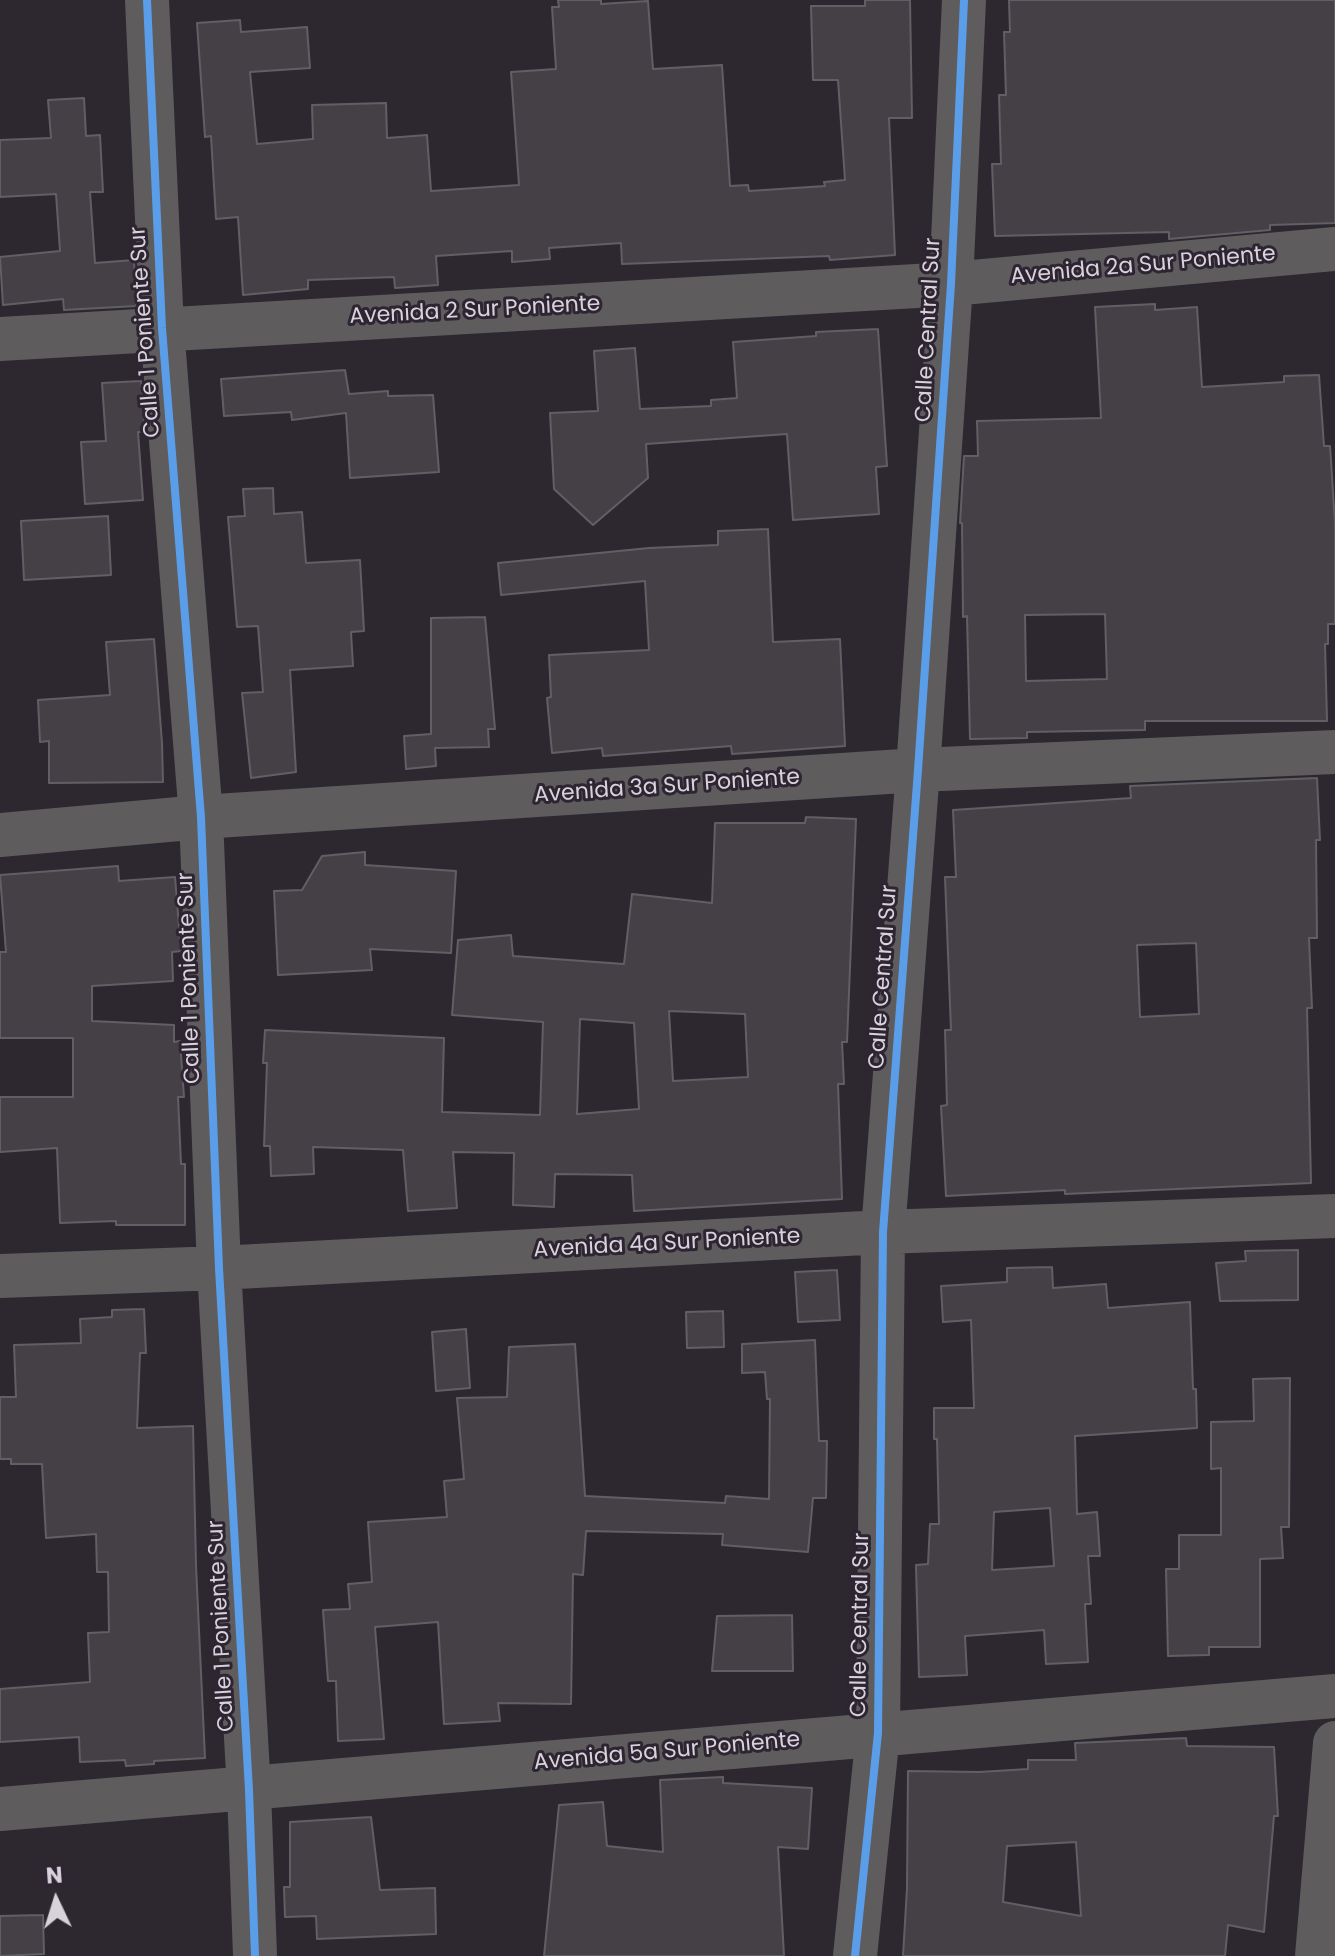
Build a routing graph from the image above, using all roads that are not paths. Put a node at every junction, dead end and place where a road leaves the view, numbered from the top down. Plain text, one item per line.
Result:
1 (147, 0) edge
2 (964, 0) edge
3 (1335, 249) edge
4 (951, 284) junction
5 (162, 328) junction
6 (0, 339) edge
7 (1335, 752) edge
8 (918, 770) junction
9 (201, 817) junction
10 (0, 835) edge
11 (1335, 1216) edge
12 (883, 1232) junction
13 (219, 1268) junction
14 (0, 1276) edge
15 (1335, 1696) edge
16 (878, 1733) junction
17 (1335, 1743) edge
18 (249, 1790) junction
19 (0, 1809) edge
20 (255, 1956) edge
21 (855, 1956) edge
22 (1317, 1956) edge

1 - 5 street, Calle 1 Poniente Sur
2 - 4 street, Calle Central Sur
3 - 4 street, Avenida 2a Sur Poniente
4 - 5 street, Avenida 2 Sur Poniente
4 - 8 street, Calle Central Sur
5 - 6 street, Avenida 2 Sur Poniente
5 - 9 street, Calle 1 Poniente Sur
7 - 8 street, Avenida 3a Sur Poniente
8 - 9 street, Avenida 3a Sur Poniente
8 - 12 street, Calle Central Sur
9 - 10 street, Avenida 3a Sur Poniente
9 - 13 street, Calle 1 Poniente Sur
11 - 12 street, Avenida 4a Sur Poniente
12 - 13 street, Avenida 4a Sur Poniente
12 - 16 street, Calle Central Sur
13 - 14 street, Avenida 4a Sur Poniente
13 - 18 street, Calle 1 Poniente Sur
15 - 16 street, Avenida 5a Sur Poniente
16 - 18 street, Avenida 5a Sur Poniente
16 - 21 street, Calle Central Sur
17 - 22 street
18 - 19 street, Avenida 5a Sur Poniente
18 - 20 street, Calle 1 Poniente Sur

